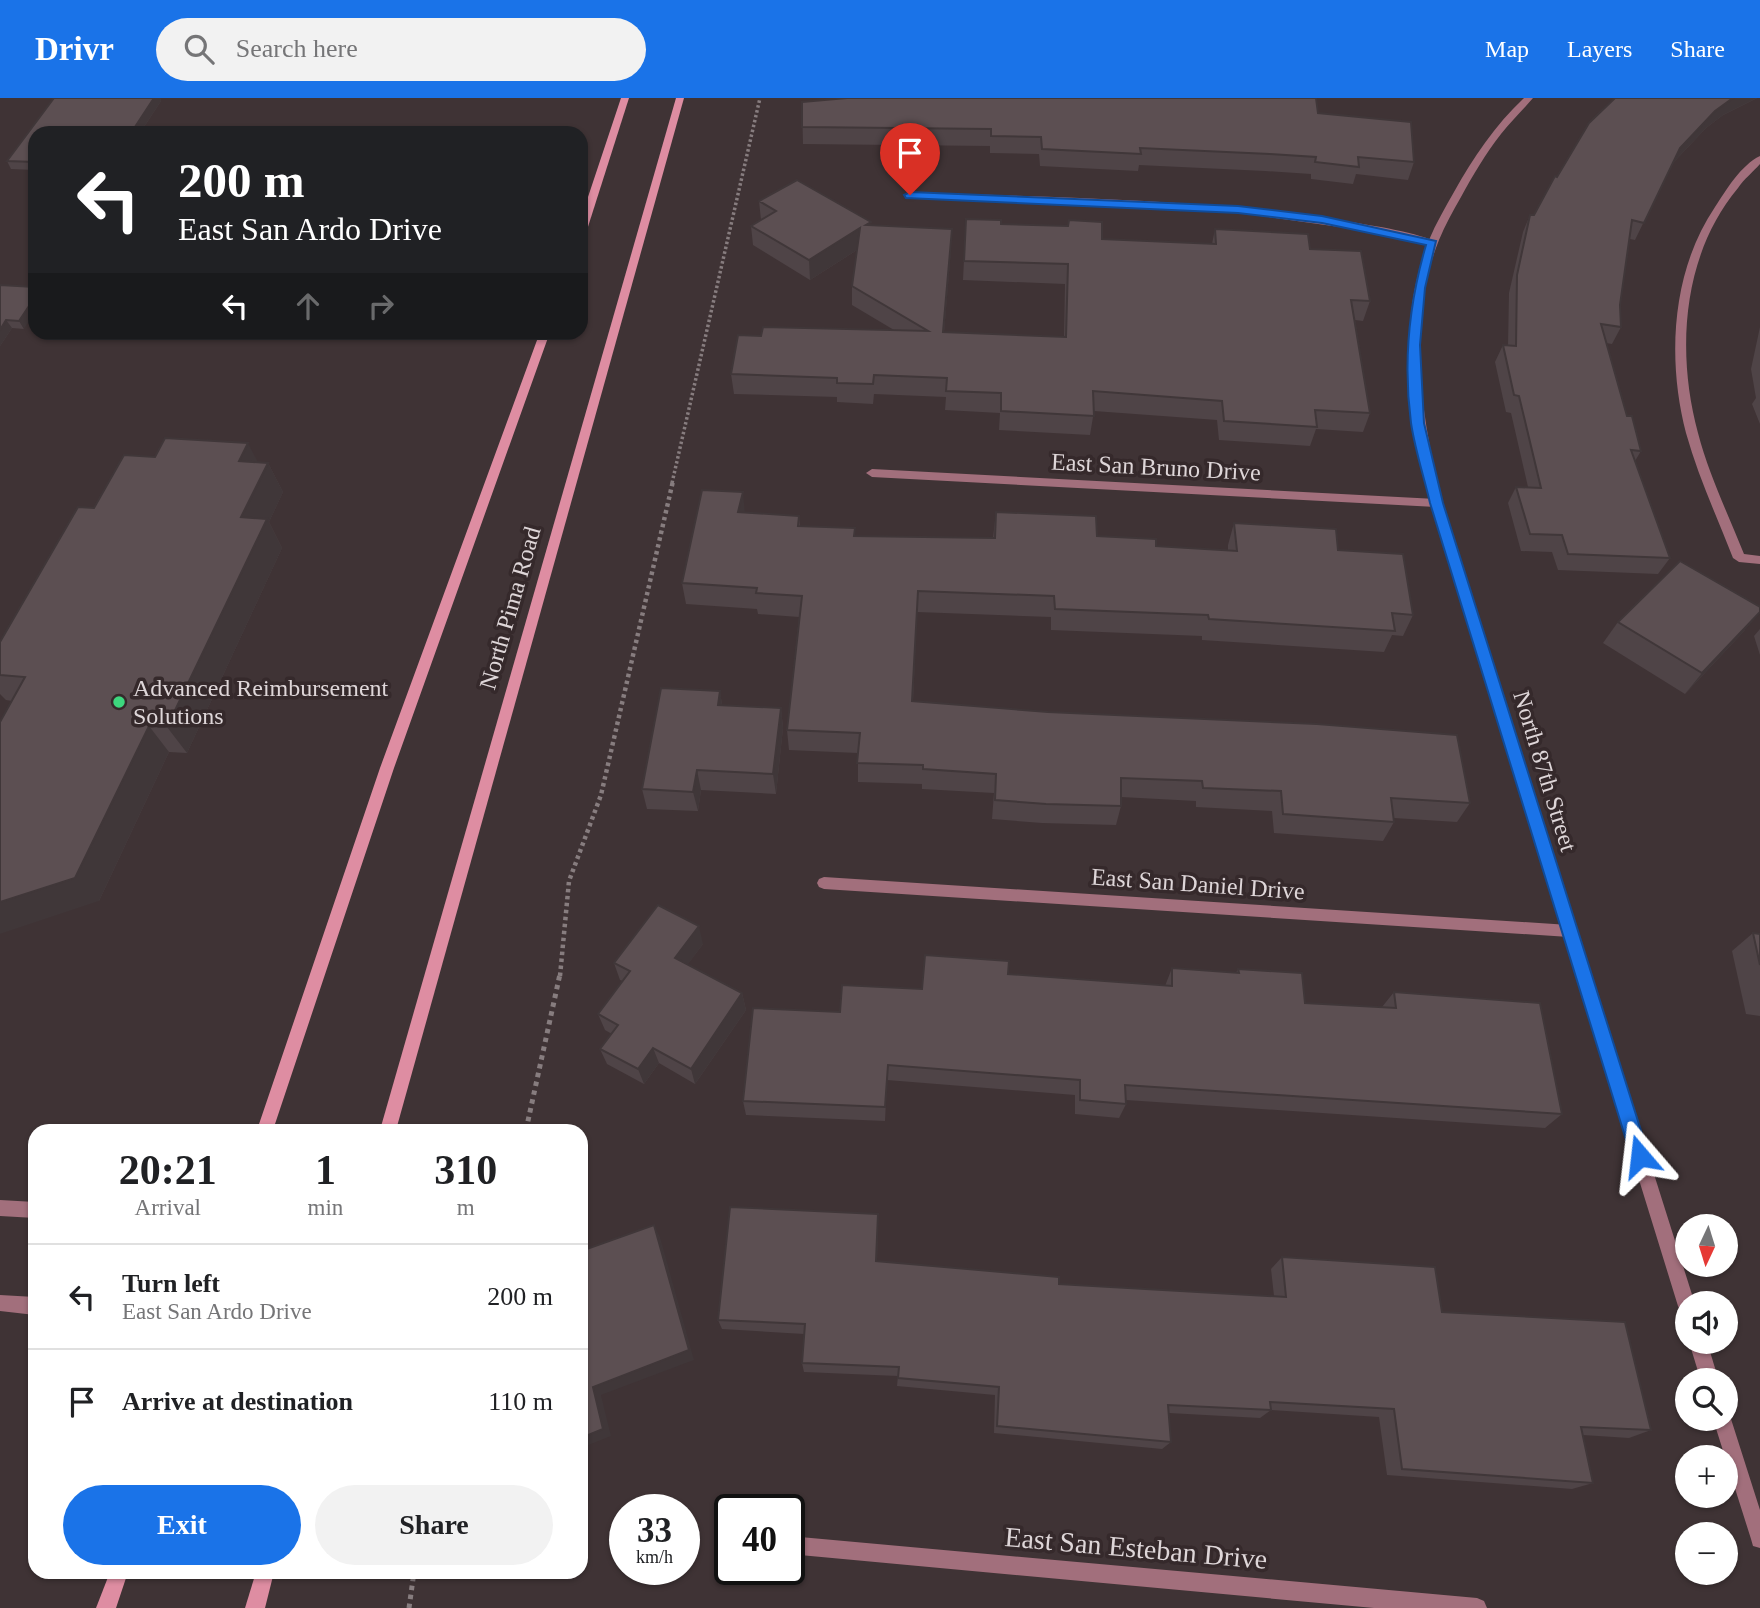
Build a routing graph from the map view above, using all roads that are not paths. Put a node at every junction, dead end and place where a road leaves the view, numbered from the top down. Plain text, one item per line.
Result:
1 (625, 98) edge
2 (680, 98) edge
3 (1529, 98) edge
4 (1760, 159) edge
5 (910, 195) dead end
6 (588, 212) edge
7 (1432, 243) junction
8 (542, 340) edge
9 (873, 473) dead end
10 (1436, 503) junction
11 (1760, 560) edge
12 (824, 883) dead end
13 (1569, 931) junction
14 (267, 1124) edge
15 (390, 1124) edge
16 (0, 1208) edge
17 (28, 1210) edge
18 (1682, 1291) edge
19 (0, 1303) edge
20 (28, 1305) edge
21 (1726, 1431) edge
22 (1760, 1539) edge
23 (805, 1546) edge
24 (116, 1579) edge
25 (263, 1579) edge
26 (106, 1608) edge
27 (255, 1608) edge
28 (1477, 1608) edge

1 - 6 main road
2 - 15 main road, North Pima Road
3 - 7 street, North 87th Street
4 - 11 street
5 - 7 street
7 - 10 street, North 87th Street
8 - 14 main road
9 - 10 street, East San Bruno Drive
10 - 13 street, North 87th Street
12 - 13 street, East San Daniel Drive
13 - 18 street, North 87th Street
16 - 17 street
19 - 20 street
21 - 22 street
23 - 28 street, East San Esteban Drive
24 - 26 main road
25 - 27 main road

